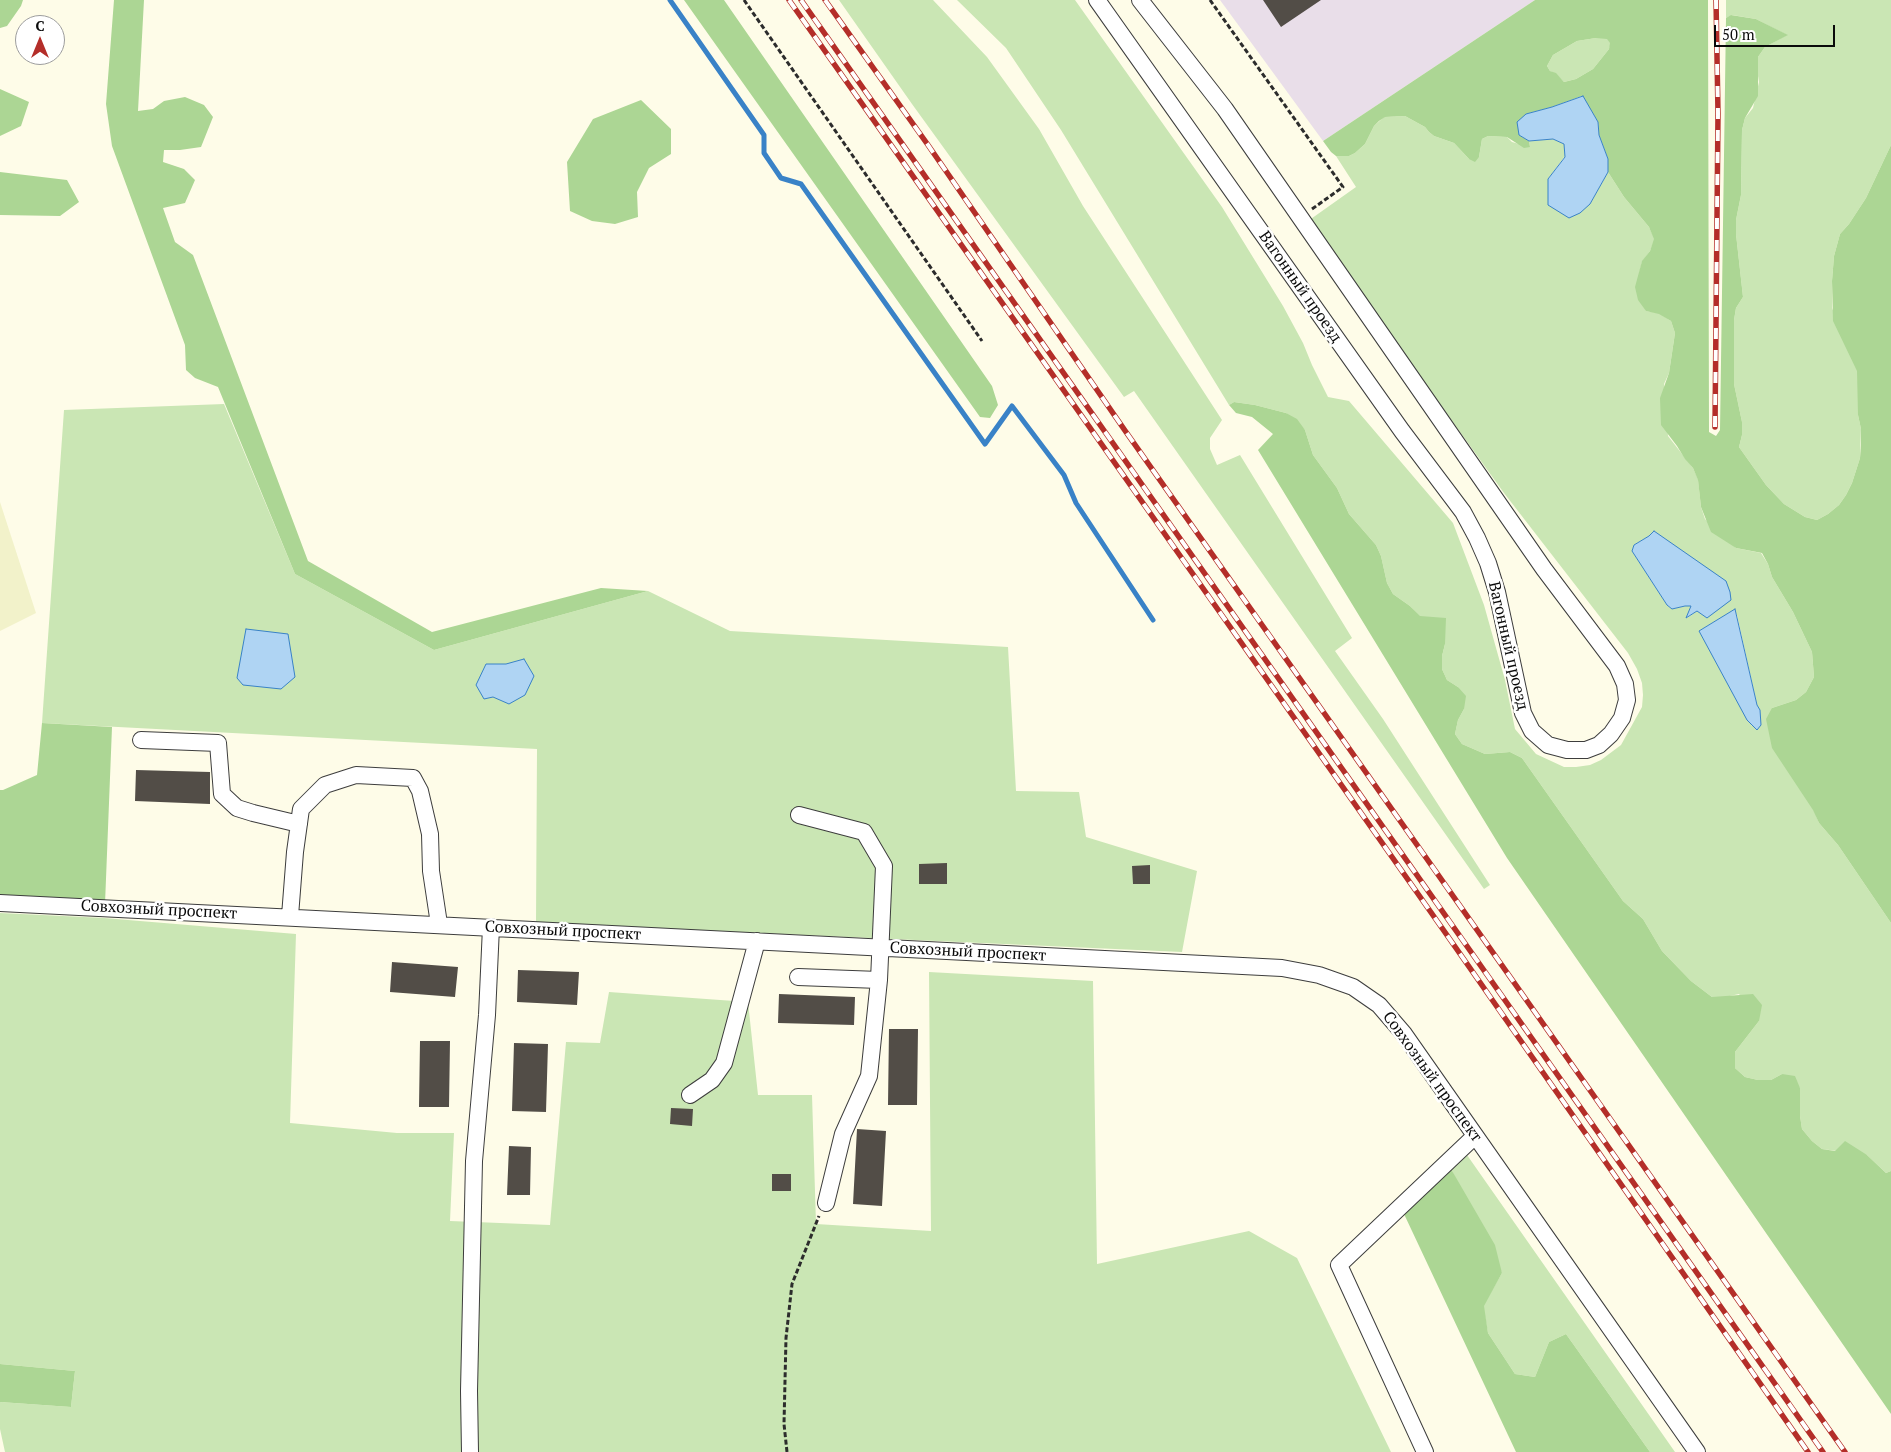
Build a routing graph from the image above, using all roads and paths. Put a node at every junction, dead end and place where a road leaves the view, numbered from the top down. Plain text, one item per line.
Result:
1 (744, 0) edge
2 (1097, 0) edge
3 (1140, 0) edge
4 (1210, 0) edge
5 (1299, 218) junction
6 (982, 341) dead end
7 (141, 740) dead end
8 (799, 815) dead end
9 (299, 824) junction
10 (0, 903) edge
11 (290, 916) junction
12 (439, 924) junction
13 (491, 927) junction
14 (757, 941) junction
15 (880, 947) junction
16 (798, 977) dead end
17 (879, 980) junction
18 (690, 1095) dead end
19 (1475, 1136) junction
20 (826, 1202) joint
21 (470, 1452) edge
22 (786, 1452) edge
23 (1425, 1452) edge
24 (1697, 1452) edge

1 - 6 path
2 - 5 street, Вагонный проезд
3 - 5 street, Вагонный проезд
4 - 5 path
7 - 9 street
8 - 15 street
9 - 11 street
9 - 12 street
10 - 11 street, Совхозный проспект
11 - 12 street, Совхозный проспект
12 - 13 street, Совхозный проспект
13 - 14 street, Совхозный проспект
13 - 21 street
14 - 15 street, Совхозный проспект
14 - 18 street
15 - 17 street
15 - 19 street, Совхозный проспект
16 - 17 street
17 - 20 street
19 - 23 street
19 - 24 street, Совхозный проспект
20 - 22 path

